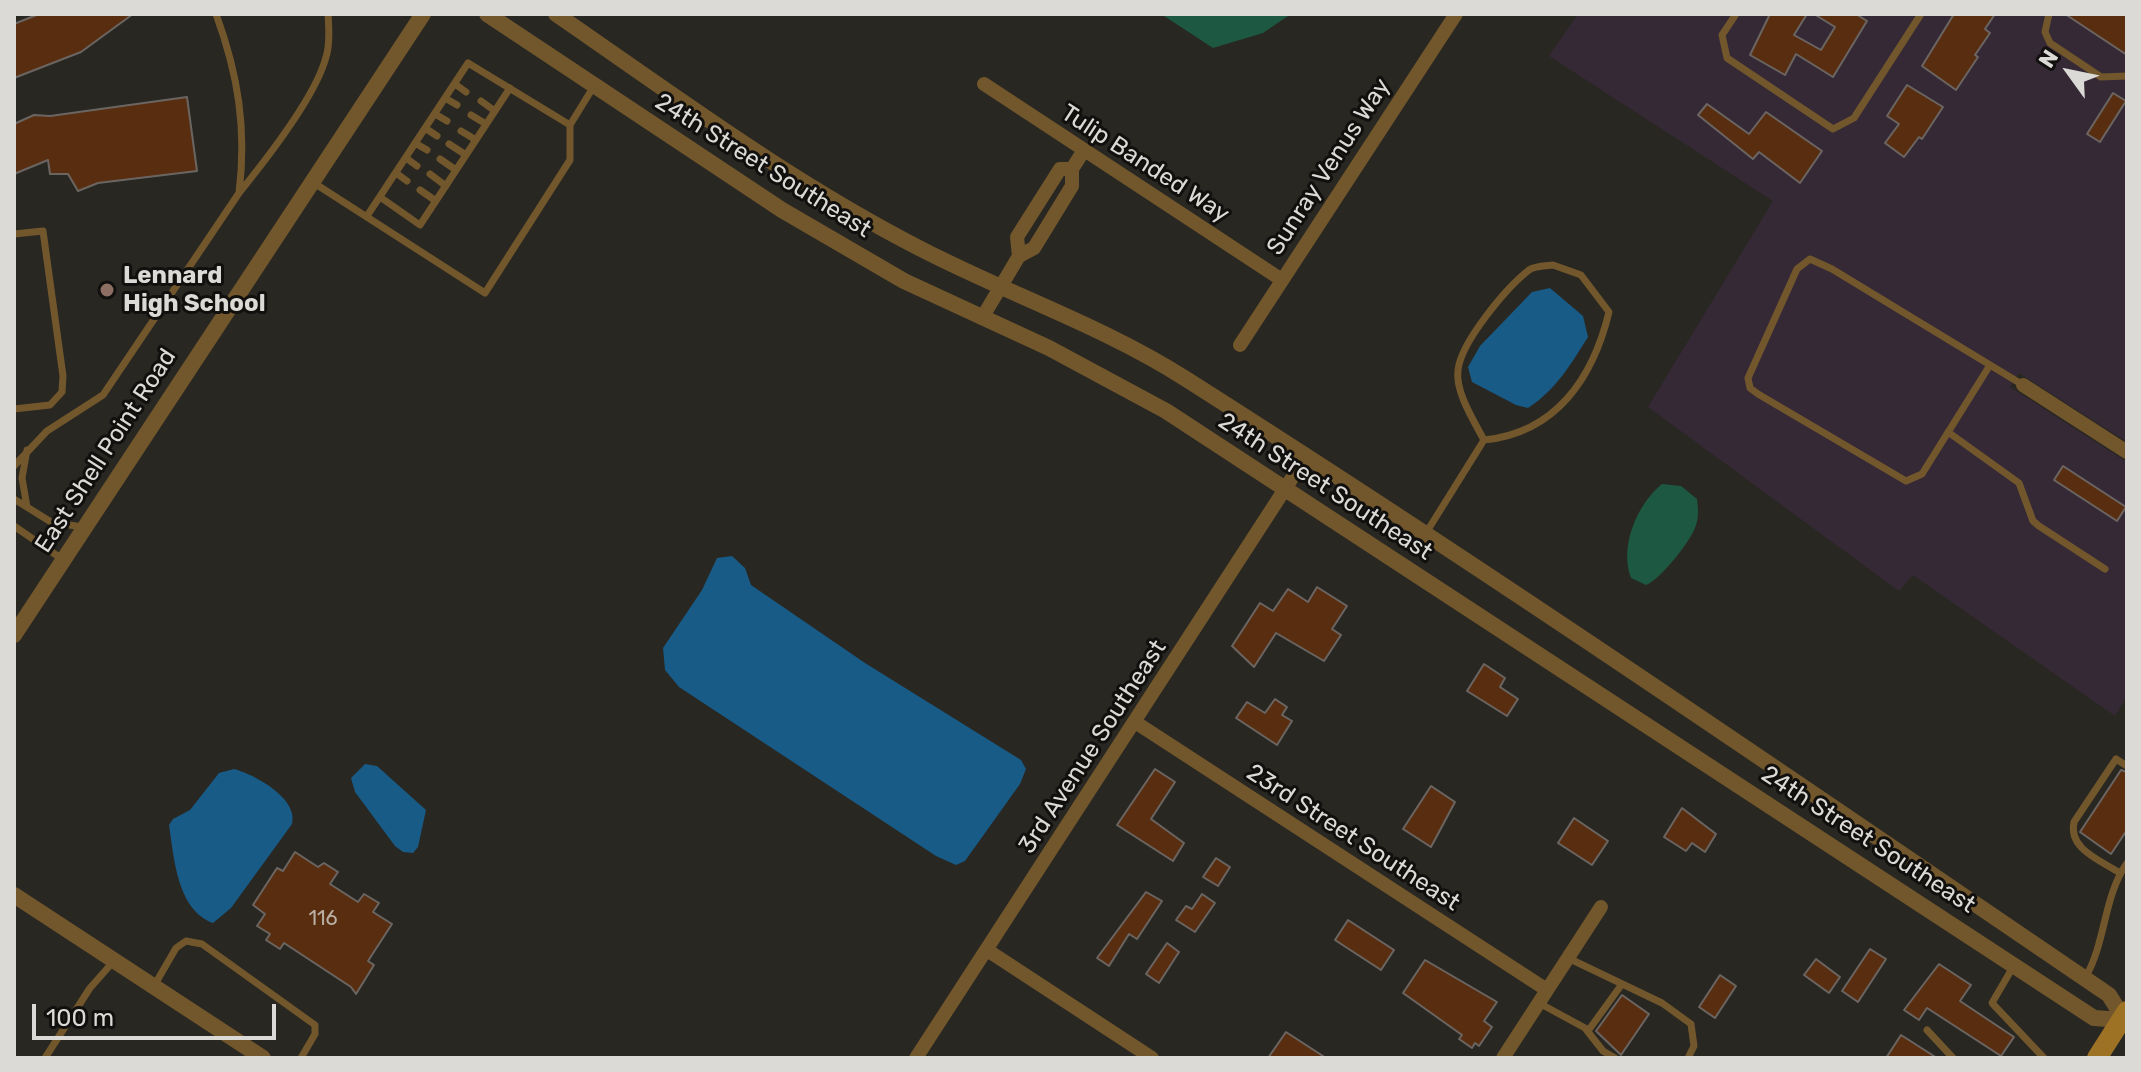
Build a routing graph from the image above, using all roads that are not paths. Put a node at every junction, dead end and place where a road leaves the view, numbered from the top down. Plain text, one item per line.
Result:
1 (216, 14) edge
2 (328, 14) edge
3 (423, 14) edge
4 (487, 14) edge
5 (556, 14) edge
6 (1456, 14) edge
7 (1736, 14) edge
8 (1921, 14) edge
9 (2049, 14) edge
10 (2127, 76) edge
11 (455, 84) junction
12 (984, 84) dead end
13 (594, 86) junction
14 (510, 88) junction
15 (466, 92) dead end
16 (445, 98) junction
17 (481, 101) dead end
18 (457, 105) dead end
19 (495, 111) junction
20 (435, 114) junction
21 (471, 115) dead end
22 (447, 121) dead end
23 (486, 124) junction
24 (570, 125) junction
25 (425, 128) junction
26 (461, 131) dead end
27 (437, 136) dead end
28 (476, 140) junction
29 (415, 143) junction
30 (449, 144) dead end
31 (427, 150) dead end
32 (1084, 150) junction
33 (466, 155) junction
34 (406, 158) junction
35 (440, 159) dead end
36 (417, 166) dead end
37 (456, 170) junction
38 (396, 173) junction
39 (430, 174) dead end
40 (407, 181) dead end
41 (312, 182) junction
42 (446, 186) junction
43 (420, 190) dead end
44 (239, 193) junction
45 (380, 197) junction
46 (436, 201) junction
47 (367, 216) junction
48 (14, 234) edge
49 (1282, 280) junction
50 (1002, 286) junction
51 (982, 318) junction
52 (1240, 345) dead end
53 (1990, 365) junction
54 (2023, 385) joint
55 (14, 409) edge
56 (1948, 432) junction
57 (1484, 440) junction
58 (27, 449) junction
59 (2127, 452) edge
60 (1305, 458) junction
61 (14, 466) edge
62 (1284, 490) junction
63 (14, 499) edge
64 (27, 507) junction
65 (14, 526) edge
66 (85, 528) junction
67 (1424, 536) junction
68 (63, 560) junction
69 (2105, 569) dead end
70 (14, 635) edge
71 (1135, 722) junction
72 (2127, 766) edge
73 (2127, 863) edge
74 (2120, 873) junction
75 (14, 895) edge
76 (1601, 907) dead end
77 (987, 950) junction
78 (1568, 958) junction
79 (114, 960) junction
80 (2015, 965) junction
81 (2085, 978) junction
82 (1622, 984) junction
83 (154, 986) junction
84 (1543, 997) junction
85 (2125, 1018) edge
86 (1927, 1030) dead end
87 (1588, 1031) junction
88 (45, 1058) edge
89 (263, 1058) edge
90 (301, 1058) edge
91 (916, 1058) edge
92 (1152, 1058) edge
93 (1503, 1058) edge
94 (1615, 1058) edge
95 (1688, 1058) edge
96 (1953, 1058) edge
97 (2044, 1058) edge
98 (2097, 1058) edge

1 - 44 lane
2 - 44 lane
3 - 41 street, East Shell Point Road
4 - 13 street, 24th Street Southeast
5 - 50 street, 24th Street Southeast
6 - 49 street, Sunray Venus Way
7 - 8 lane
9 - 10 lane
11 - 14 lane
11 - 15 lane
11 - 16 lane
12 - 32 street, Tulip Banded Way
13 - 24 lane
13 - 51 street, 24th Street Southeast
14 - 19 lane
14 - 24 lane
16 - 18 lane
16 - 20 lane
17 - 19 lane
19 - 23 lane
20 - 22 lane
20 - 25 lane
21 - 23 lane
23 - 28 lane
24 - 47 lane
25 - 27 lane
25 - 29 lane
26 - 28 lane
28 - 33 lane
29 - 31 lane
29 - 34 lane
30 - 33 lane
32 - 49 street, Tulip Banded Way
32 - 50 street
33 - 37 lane
34 - 36 lane
34 - 38 lane
35 - 37 lane
37 - 42 lane
38 - 40 lane
38 - 45 lane
39 - 42 lane
41 - 47 lane
41 - 66 street, East Shell Point Road
42 - 46 lane
43 - 46 lane
44 - 58 lane
45 - 46 lane
45 - 47 lane
48 - 55 lane
49 - 52 street, Sunray Venus Way
50 - 51 street
50 - 60 street, 24th Street Southeast
51 - 62 street, 24th Street Southeast
53 - 54 lane
53 - 56 lane
53 - 56 lane
54 - 59 street
56 - 69 lane
57 - 57 lane
57 - 67 lane
58 - 61 lane
58 - 64 lane
60 - 62 street, 3rd Avenue Southeast
60 - 67 street, 24th Street Southeast
62 - 71 street, 3rd Avenue Southeast
62 - 80 street, 24th Street Southeast
63 - 64 lane
64 - 66 lane
65 - 68 lane
66 - 68 street, East Shell Point Road
67 - 81 street, 24th Street Southeast
68 - 70 street, East Shell Point Road
71 - 77 street, 3rd Avenue Southeast
71 - 84 street, 23rd Street Southeast
72 - 74 lane
73 - 74 lane
74 - 81 lane
75 - 79 street
76 - 78 street
77 - 91 street, 3rd Avenue Southeast
77 - 92 street
78 - 82 lane
78 - 84 street
79 - 83 street
79 - 88 lane
80 - 85 street, 24th Street Southeast
80 - 97 lane
81 - 85 street, 24th Street Southeast
82 - 87 lane
82 - 95 lane
83 - 89 street
83 - 90 lane
84 - 87 lane
84 - 93 street
85 - 98 main road
86 - 96 lane
87 - 94 lane

